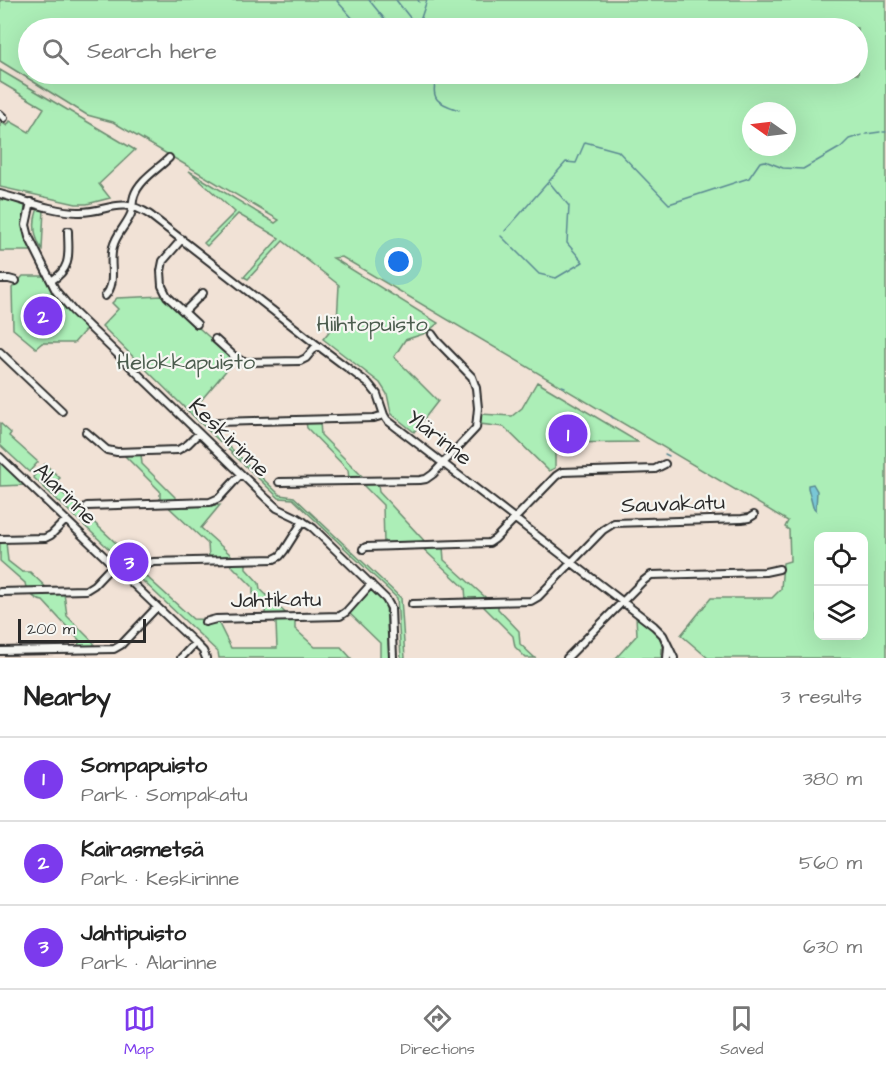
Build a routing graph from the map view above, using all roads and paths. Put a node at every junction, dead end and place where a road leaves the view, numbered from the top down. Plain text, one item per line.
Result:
1 (169, 158) dead end
2 (0, 194) edge
3 (31, 202) junction
4 (133, 206) junction
5 (68, 231) dead end
6 (183, 239) junction
7 (0, 279) edge
8 (16, 281) dead end
9 (51, 281) junction
10 (203, 293) dead end
11 (105, 296) dead end
12 (184, 312) junction
13 (197, 324) dead end
14 (432, 334) dead end
15 (215, 339) dead end
16 (316, 345) junction
17 (0, 352) edge
18 (62, 411) dead end
19 (384, 415) junction
20 (217, 422) dead end
21 (86, 432) dead end
22 (199, 433) junction
23 (0, 457) edge
24 (443, 464) junction
25 (665, 464) dead end
26 (241, 474) junction
27 (279, 482) dead end
28 (87, 506) dead end
29 (754, 515) dead end
30 (514, 519) junction
31 (66, 520) junction
32 (303, 520) junction
33 (0, 539) edge
34 (363, 549) dead end
35 (571, 563) junction
36 (113, 565) junction
37 (147, 565) dead end
38 (779, 569) dead end
39 (371, 584) junction
40 (0, 592) edge
41 (622, 602) junction
42 (412, 604) dead end
43 (157, 607) junction
44 (205, 622) dead end
45 (195, 643) junction
46 (669, 646) junction
47 (92, 649) junction
48 (0, 651) edge
49 (95, 658) edge
50 (182, 658) edge
51 (206, 658) edge
52 (393, 658) edge
53 (567, 658) edge
54 (667, 658) edge
55 (675, 658) edge

1 - 4 street
2 - 3 street
3 - 4 street
3 - 9 street, Keskirinne
4 - 6 street, Ylärinne
4 - 11 street
5 - 9 street
6 - 12 street
6 - 16 street, Ylärinne
7 - 8 street
9 - 22 street, Keskirinne
10 - 12 street
12 - 13 street
14 - 24 street
15 - 16 street
16 - 19 street, Ylärinne
17 - 18 street
19 - 20 street
19 - 24 street, Ylärinne
21 - 22 street
22 - 26 street, Keskirinne
23 - 31 street, Alarinne
24 - 27 street
24 - 30 street, Ylärinne
25 - 30 street
26 - 28 street
26 - 32 street, Keskirinne
29 - 35 street, Sauvakatu
30 - 34 street
30 - 35 street, Ylärinne
31 - 33 street
31 - 36 street, Alarinne
32 - 37 street
32 - 39 street, Keskirinne
35 - 41 street, Ylärinne
35 - 42 street, Sauvakatu
36 - 40 street
36 - 43 street, Alarinne
38 - 41 street
39 - 44 street, Jahtikatu
39 - 52 street, Keskirinne
41 - 46 street, Ylärinne
41 - 53 street
43 - 45 street, Alarinne
43 - 47 street
45 - 50 street
45 - 51 street, Alarinne
46 - 54 street
46 - 55 street, Ylärinne
47 - 48 street
47 - 49 street

